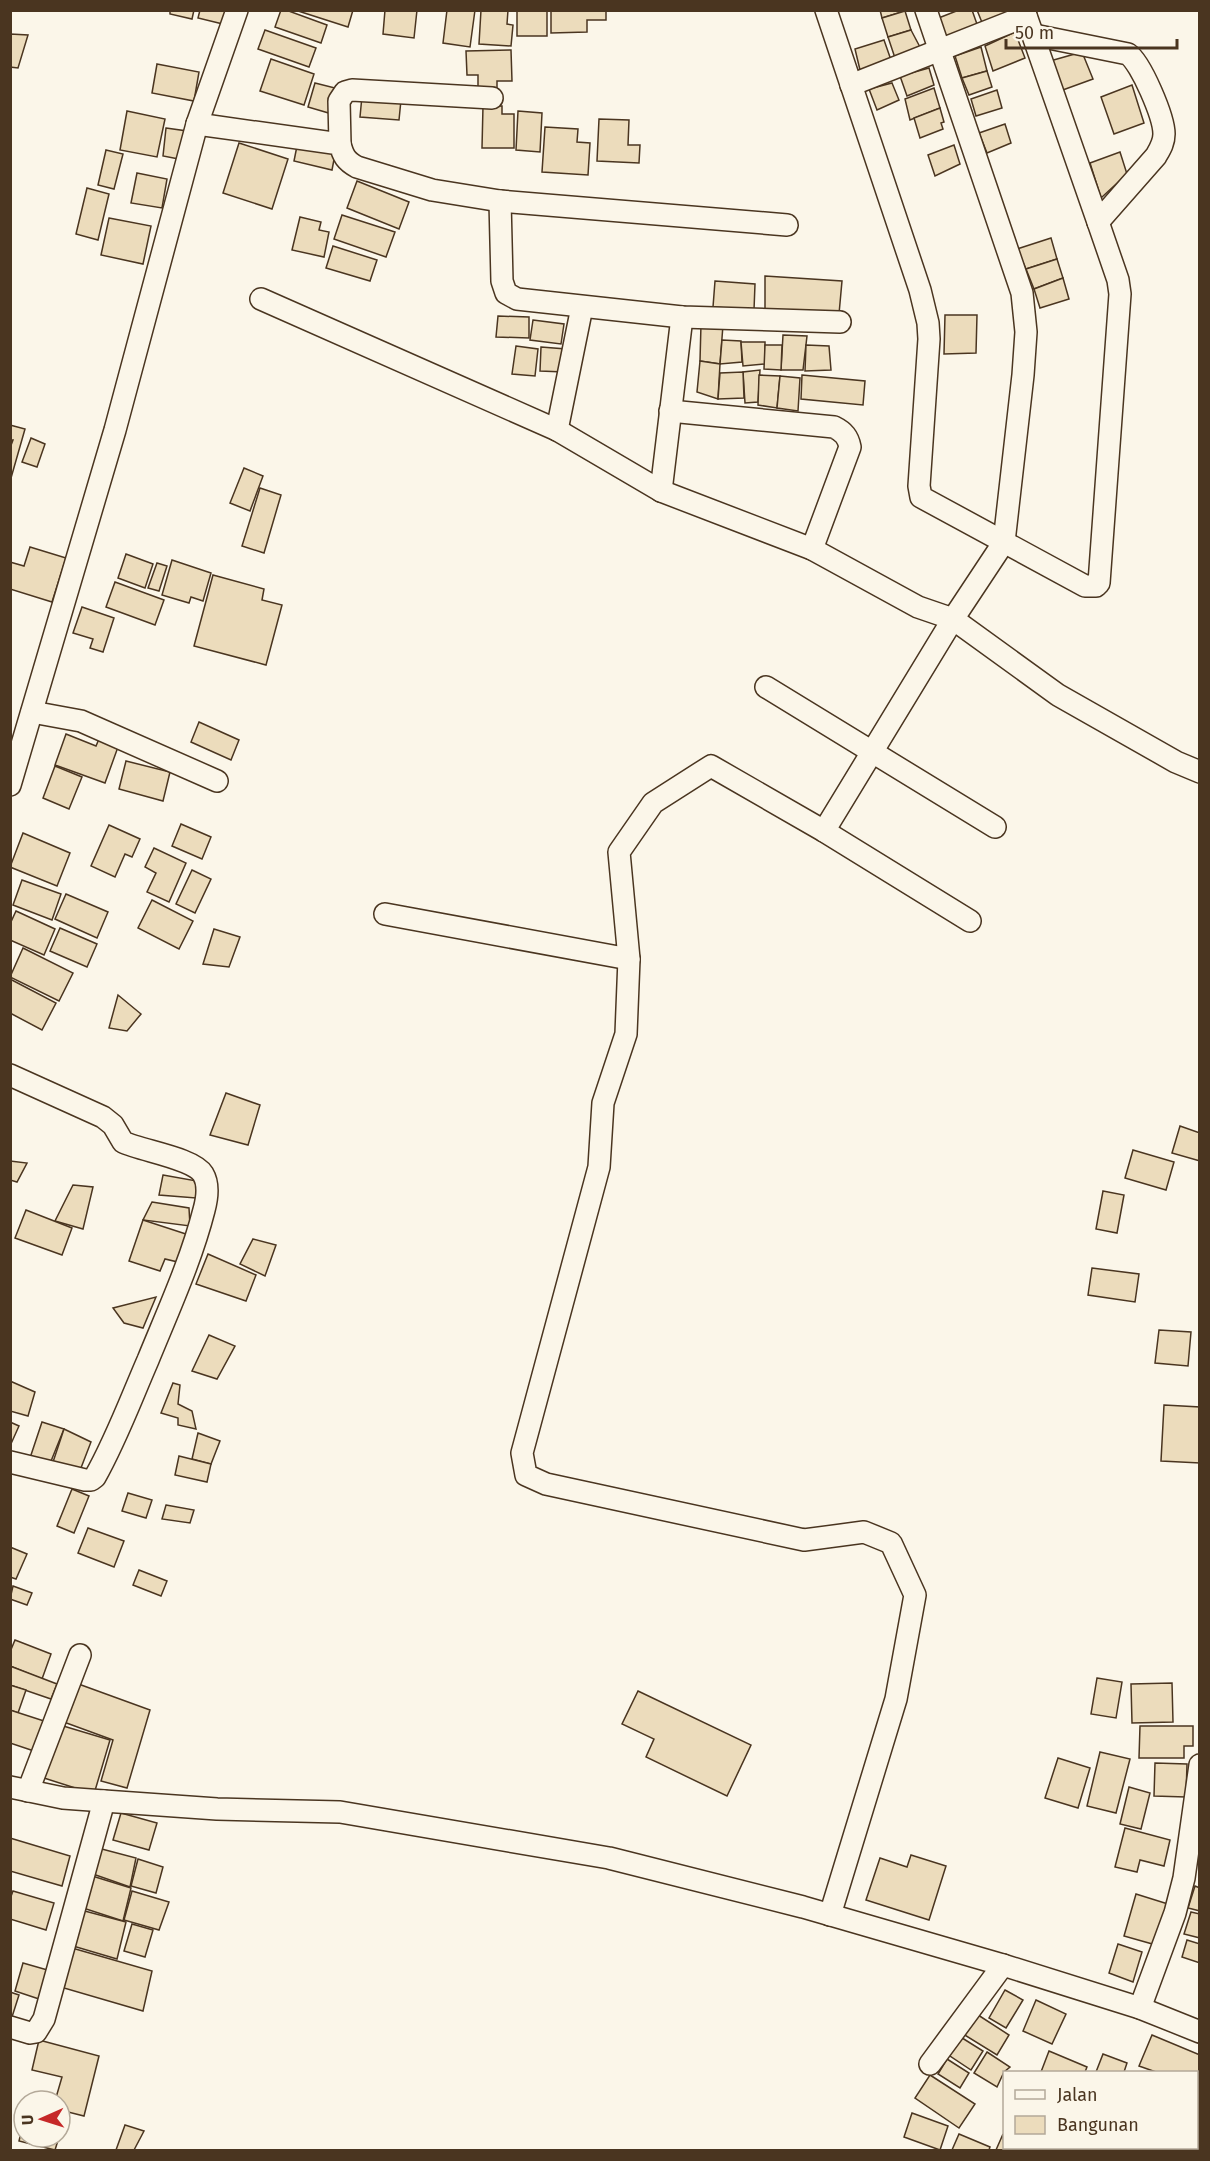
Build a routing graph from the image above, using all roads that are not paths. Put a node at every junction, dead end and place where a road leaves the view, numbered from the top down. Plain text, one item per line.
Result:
1 (237, 10) edge
2 (826, 10) edge
3 (926, 10) edge
4 (1028, 20) edge
5 (940, 50) junction
6 (851, 85) junction
7 (492, 98) dead end
8 (197, 124) junction
9 (340, 144) junction
10 (500, 201) junction
11 (1098, 222) junction
12 (787, 225) dead end
13 (261, 299) dead end
14 (582, 307) junction
15 (682, 316) junction
16 (840, 322) dead end
17 (670, 411) junction
18 (557, 430) junction
19 (661, 490) junction
20 (1004, 542) junction
21 (812, 549) junction
22 (953, 619) junction
23 (766, 687) dead end
24 (32, 712) junction
25 (873, 751) junction
26 (1200, 772) edge
27 (217, 781) dead end
28 (10, 785) edge
29 (995, 827) dead end
30 (824, 831) junction
31 (385, 914) dead end
32 (970, 921) dead end
33 (629, 959) junction
34 (10, 1075) edge
35 (10, 1462) edge
36 (80, 1656) dead end
37 (1200, 1765) edge
38 (19, 1789) edge
39 (104, 1801) junction
40 (830, 1915) junction
41 (1003, 1965) junction
42 (1140, 2008) junction
43 (10, 2027) edge
44 (1200, 2032) edge
45 (930, 2064) dead end

1 - 8 street
2 - 6 street
3 - 5 street
4 - 5 street
4 - 11 street
4 - 11 street
5 - 6 street
5 - 20 street
6 - 20 street
7 - 9 street
8 - 9 street
8 - 24 street
9 - 10 street
10 - 12 street
10 - 14 street
11 - 20 street
13 - 18 street
14 - 15 street
14 - 18 street
15 - 16 street
15 - 17 street
17 - 19 street
17 - 21 street
18 - 19 street
19 - 21 street
20 - 22 street
21 - 22 street
22 - 25 street
22 - 26 street
23 - 25 street
24 - 27 street
24 - 28 street
25 - 29 street
25 - 30 street
30 - 32 street
30 - 33 street
31 - 33 street
33 - 40 street
34 - 35 street
36 - 38 street
37 - 42 street
38 - 39 street
39 - 40 street
39 - 43 street
40 - 41 street
41 - 42 street
41 - 45 street
42 - 44 street

